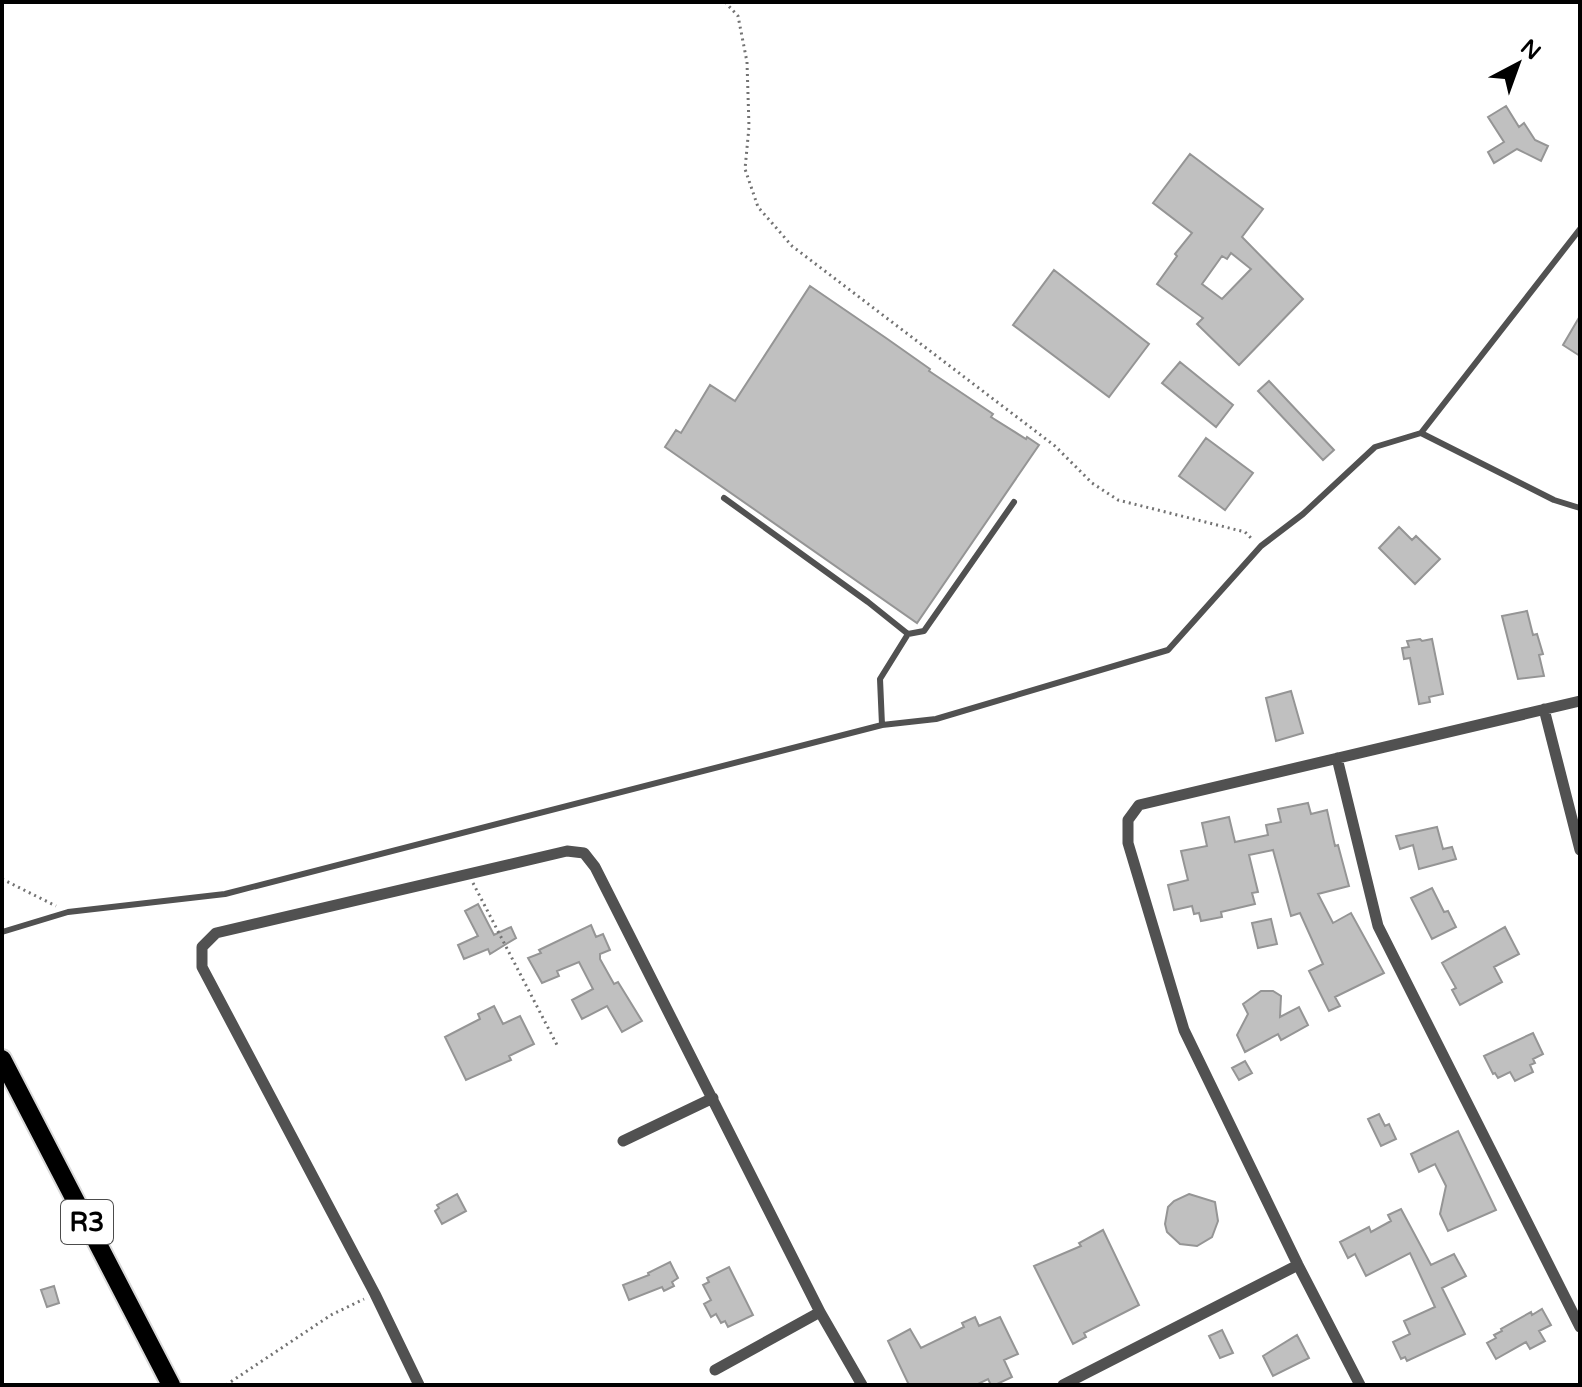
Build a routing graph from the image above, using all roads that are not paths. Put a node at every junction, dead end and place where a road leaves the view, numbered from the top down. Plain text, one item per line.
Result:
1 (1580, 229) edge
2 (1421, 433) junction
3 (724, 498) dead end
4 (1014, 502) dead end
5 (1580, 508) edge
6 (908, 634) junction
7 (1580, 701) edge
8 (1544, 709) junction
9 (882, 725) junction
10 (1337, 758) junction
11 (1580, 850) edge
12 (2, 932) edge
13 (2, 1059) edge
14 (713, 1098) junction
15 (623, 1141) dead end
16 (1298, 1265) junction
17 (820, 1312) junction
18 (1580, 1327) edge
19 (715, 1370) dead end
20 (171, 1385) edge
21 (419, 1385) edge
22 (862, 1385) edge
23 (1063, 1385) edge
24 (1360, 1385) edge

1 - 2 lane
2 - 5 lane
2 - 9 lane
3 - 6 lane
4 - 6 lane
6 - 9 lane
7 - 8 street
8 - 10 street
8 - 11 street
9 - 12 lane
10 - 16 street
10 - 18 street
13 - 20 highway, R3
14 - 15 street
14 - 17 street
14 - 21 street
16 - 23 street
16 - 24 street
17 - 19 street
17 - 22 street

